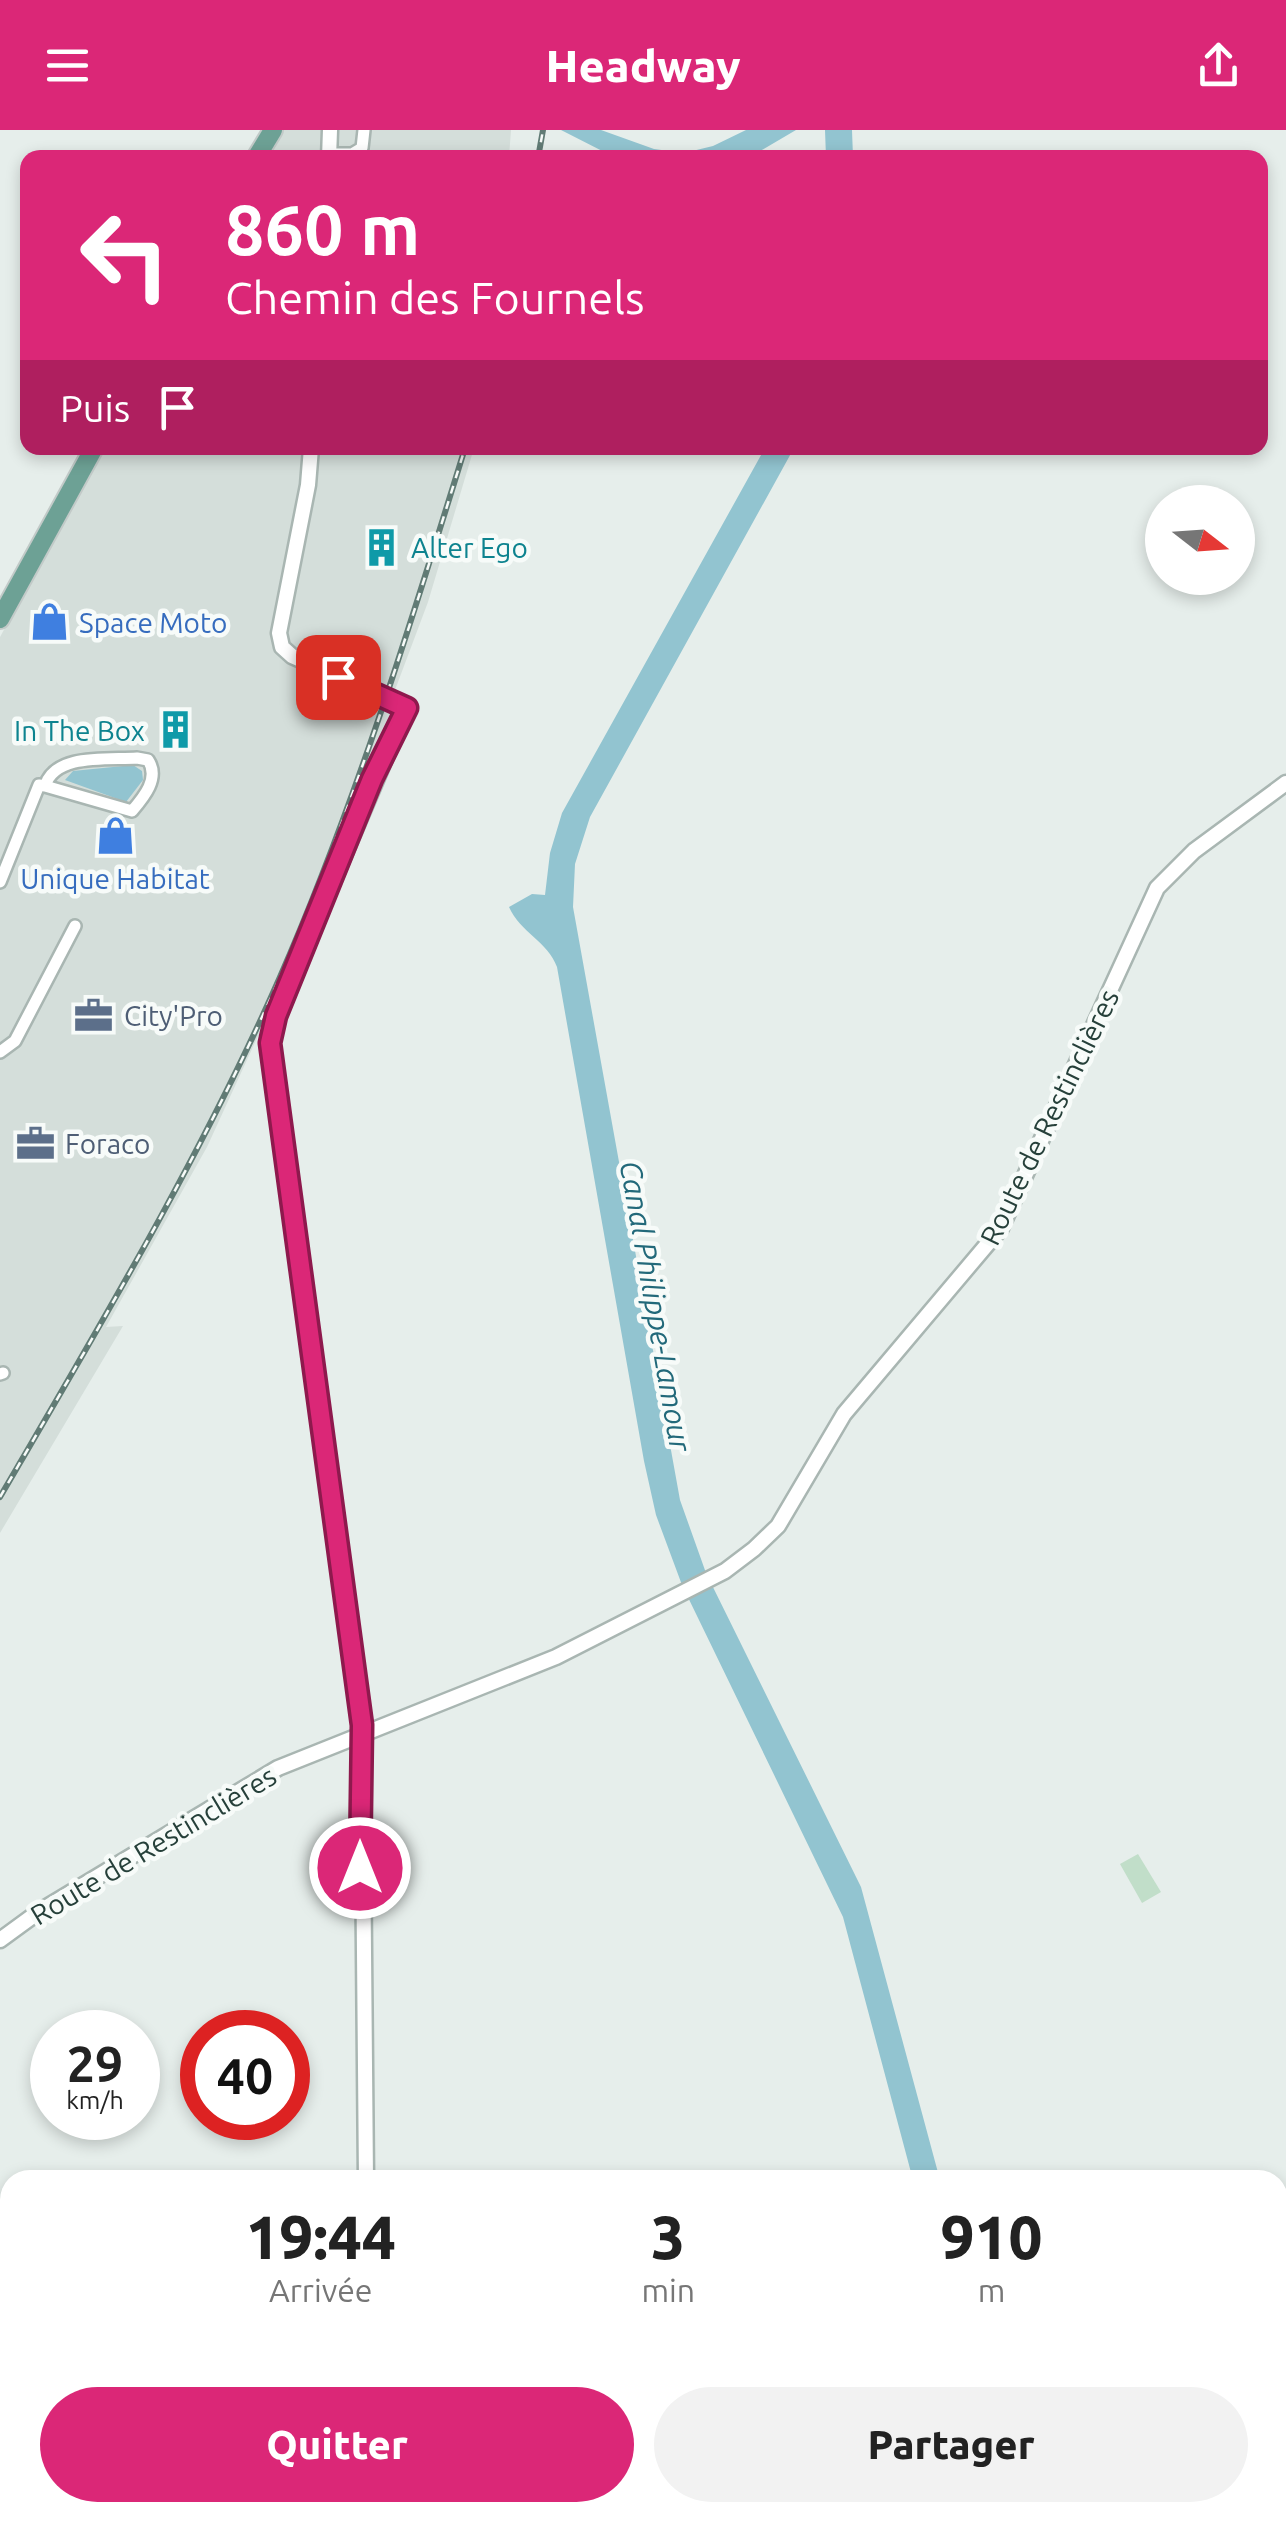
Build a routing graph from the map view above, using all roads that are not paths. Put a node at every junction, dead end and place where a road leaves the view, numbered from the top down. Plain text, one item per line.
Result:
1 (90, 455) edge
2 (310, 455) edge
3 (0, 619) edge
4 (1286, 783) edge
5 (45, 786) junction
6 (0, 882) edge
7 (75, 926) dead end
8 (0, 1052) edge
9 (359, 1737) junction
10 (0, 1940) edge
11 (366, 2170) edge

1 - 3 main road
2 - 9 street
4 - 9 street, Route de Restinclières
5 - 5 street
5 - 6 street
7 - 8 street
9 - 10 street, Route de Restinclières
9 - 11 street

